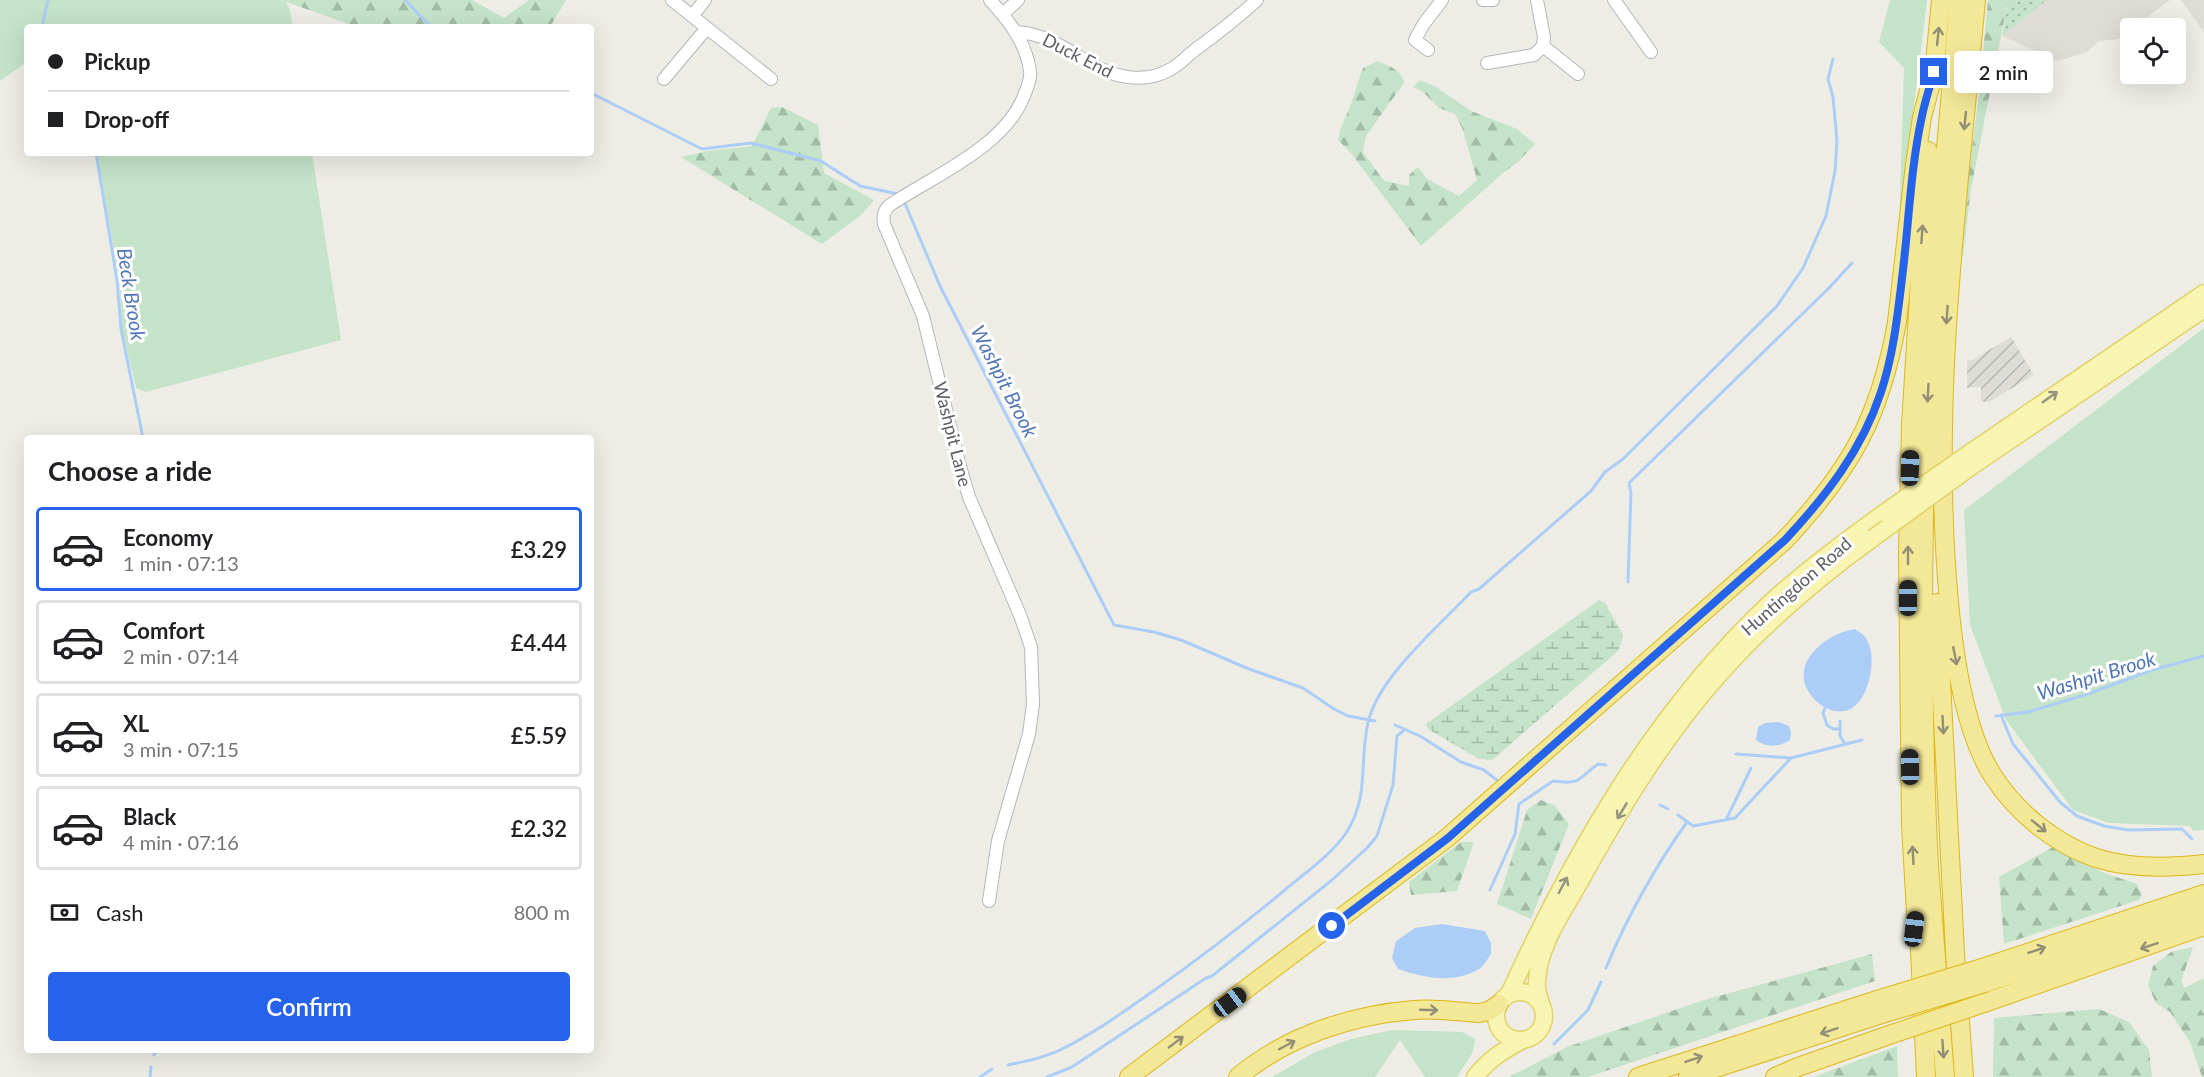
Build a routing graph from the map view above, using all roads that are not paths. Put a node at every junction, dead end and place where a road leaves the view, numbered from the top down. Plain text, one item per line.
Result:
1 (672, 0) edge
2 (705, 0) edge
3 (990, 0) edge
4 (1018, 0) edge
5 (1257, 0) edge
6 (1443, 0) edge
7 (1483, 0) edge
8 (1493, 0) edge
9 (1537, 0) edge
10 (1614, 0) edge
11 (1941, 0) edge
12 (1959, 0) edge
13 (1976, 0) edge
14 (1003, 14) junction
15 (692, 16) junction
16 (706, 28) junction
17 (1016, 32) junction
18 (1544, 46) junction
19 (1428, 50) dead end
20 (1651, 52) dead end
21 (1487, 63) dead end
22 (1934, 72) junction
23 (1578, 74) dead end
24 (771, 79) dead end
25 (664, 80) dead end
26 (2204, 298) edge
27 (1925, 458) junction
28 (1970, 460) junction
29 (2204, 864) edge
30 (1929, 865) junction
31 (2204, 894) edge
32 (989, 902) dead end
33 (2204, 910) edge
34 (1916, 913) junction
35 (2204, 927) edge
36 (1984, 976) junction
37 (1504, 999) junction
38 (1541, 1004) junction
39 (1884, 1006) junction
40 (1498, 1028) junction
41 (1521, 1041) junction
42 (1480, 1071) edge
43 (1129, 1077) edge
44 (1238, 1077) edge
45 (1638, 1077) edge
46 (1688, 1077) edge
47 (1775, 1077) edge
48 (1915, 1077) edge
49 (1926, 1077) edge
50 (1945, 1077) edge
51 (1964, 1077) edge

1 - 15 street
2 - 15 street
3 - 14 street, Washpit Lane
4 - 14 street
5 - 17 street, Duck End
6 - 19 street
7 - 8 street
9 - 18 street
10 - 20 street
22 -> 11 highway
12 -> 27 highway
13 -> 29 highway
14 - 17 street, Washpit Lane
15 - 16 street
16 - 24 street
16 - 25 street
17 - 32 street, Washpit Lane
18 - 21 street
18 - 23 street
34 -> 22 highway
43 -> 22 highway
26 - 28 main road, Huntingdon Road
27 - 30 highway
27 -> 51 highway
37 -> 28 main road, Huntingdon Road, bridge
28 -> 38 main road, Huntingdon Road, bridge
30 -> 50 highway
30 - 51 highway
36 -> 31 highway
33 - 36 highway
34 - 48 highway
34 - 49 highway
35 -> 47 highway, bridge
36 - 39 highway, bridge
37 - 38 main road
37 - 40 main road
44 -> 37 highway
38 - 41 main road
45 -> 39 highway
39 -> 46 highway
40 - 41 main road
40 - 42 main road
41 - 42 main road

